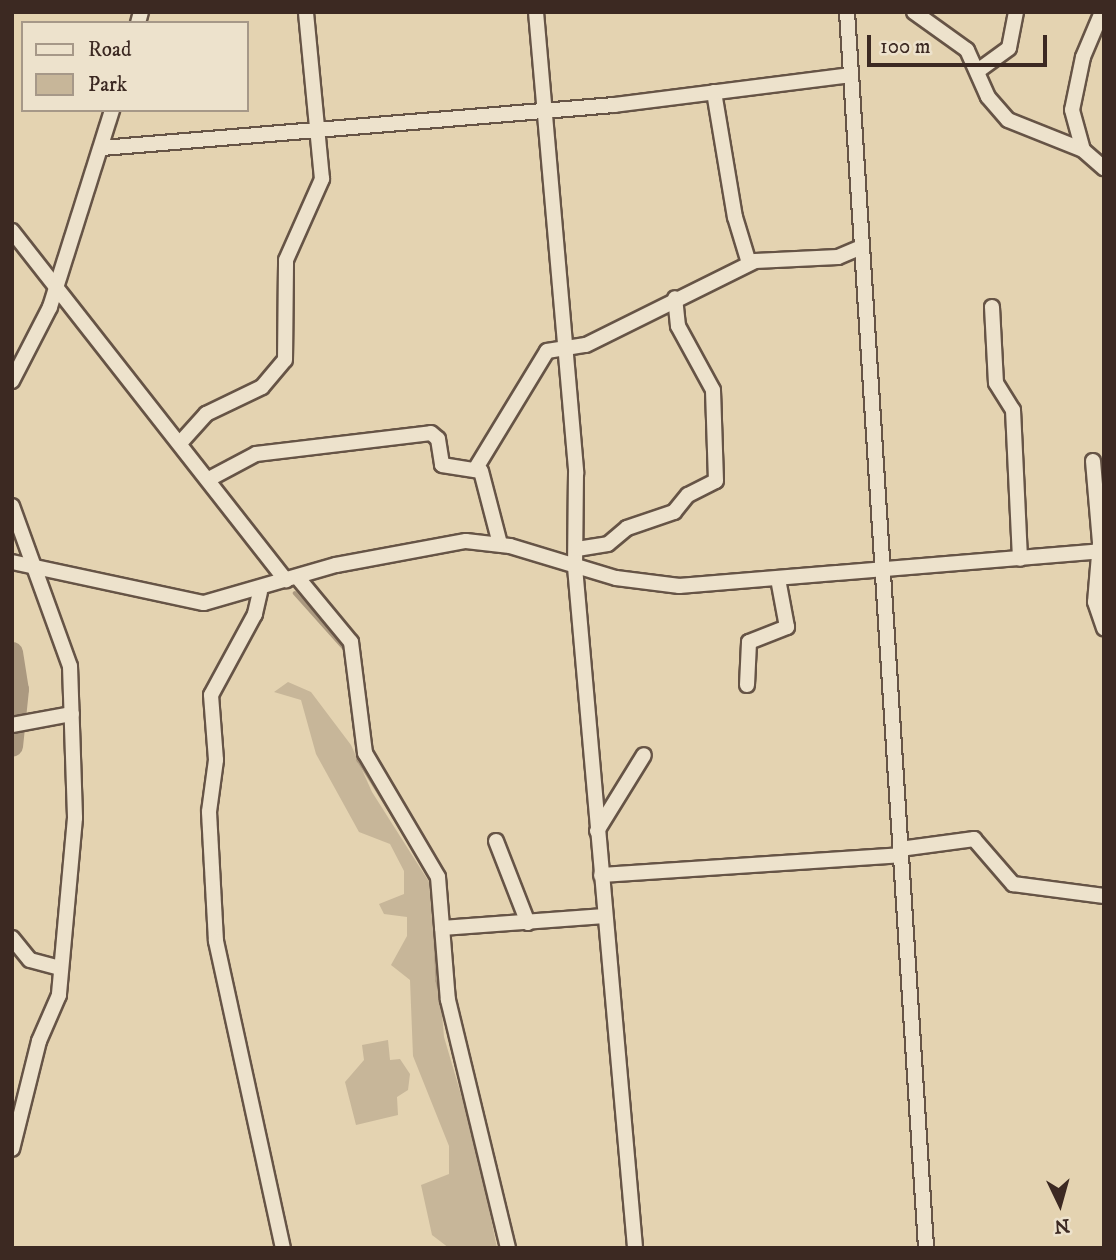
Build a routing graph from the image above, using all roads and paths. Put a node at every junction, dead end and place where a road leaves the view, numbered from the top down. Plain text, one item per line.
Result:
1 (306, 12) edge
2 (536, 12) edge
3 (847, 12) edge
4 (914, 12) edge
5 (1016, 12) edge
6 (1102, 12) edge
7 (979, 70) junction
8 (850, 75) junction
9 (714, 92) junction
10 (546, 108) junction
11 (111, 112) edge
12 (316, 130) junction
13 (102, 148) junction
14 (1083, 150) junction
15 (1104, 168) edge
16 (12, 231) edge
17 (862, 247) junction
18 (749, 263) junction
19 (56, 288) junction
20 (675, 298) junction
21 (992, 307) dead end
22 (566, 348) junction
23 (12, 381) edge
24 (181, 442) junction
25 (1093, 461) dead end
26 (476, 468) junction
27 (209, 479) junction
28 (12, 506) edge
29 (500, 544) junction
30 (577, 549) junction
31 (1100, 552) edge
32 (1020, 559) junction
33 (12, 562) edge
34 (575, 567) junction
35 (34, 568) junction
36 (882, 570) junction
37 (292, 579) junction
38 (778, 579) junction
39 (260, 592) junction
40 (1104, 628) edge
41 (747, 685) dead end
42 (72, 714) junction
43 (19, 724) edge
44 (644, 755) dead end
45 (597, 831) junction
46 (496, 841) dead end
47 (900, 852) junction
48 (601, 875) junction
49 (1104, 896) edge
50 (605, 916) junction
51 (528, 923) junction
52 (442, 928) junction
53 (12, 938) edge
54 (60, 968) junction
55 (12, 1149) edge
56 (283, 1248) edge
57 (508, 1248) edge
58 (635, 1248) edge
59 (926, 1248) edge

1 - 12 street
2 - 10 street
3 - 8 street
4 - 7 street
5 - 7 street
6 - 14 street
7 - 14 street
8 - 9 street
8 - 17 street
9 - 10 street
9 - 18 street
10 - 12 street
10 - 22 street
11 - 13 street
12 - 13 street
12 - 24 street
13 - 19 street
14 - 15 street
16 - 19 street
17 - 18 street
17 - 36 street
18 - 20 street
19 - 23 street
19 - 24 street
20 - 22 street
20 - 30 street
21 - 32 street
22 - 26 street
22 - 30 street
24 - 27 street
25 - 31 street
26 - 27 street
26 - 29 street
27 - 37 street
28 - 35 street
29 - 34 street
29 - 37 street
30 - 34 street
31 - 32 street
31 - 40 street
32 - 36 street
33 - 35 street
34 - 38 street
34 - 45 street
35 - 39 street
35 - 42 street
36 - 38 street
36 - 47 street
37 - 39 street
37 - 52 street
38 - 41 street
39 - 56 street
42 - 43 street
42 - 54 street
44 - 45 street
45 - 48 street
46 - 51 street
47 - 48 street
47 - 49 street
47 - 59 street
48 - 50 street
50 - 51 street
50 - 58 street
51 - 52 street
52 - 57 street
53 - 54 street
54 - 55 street

